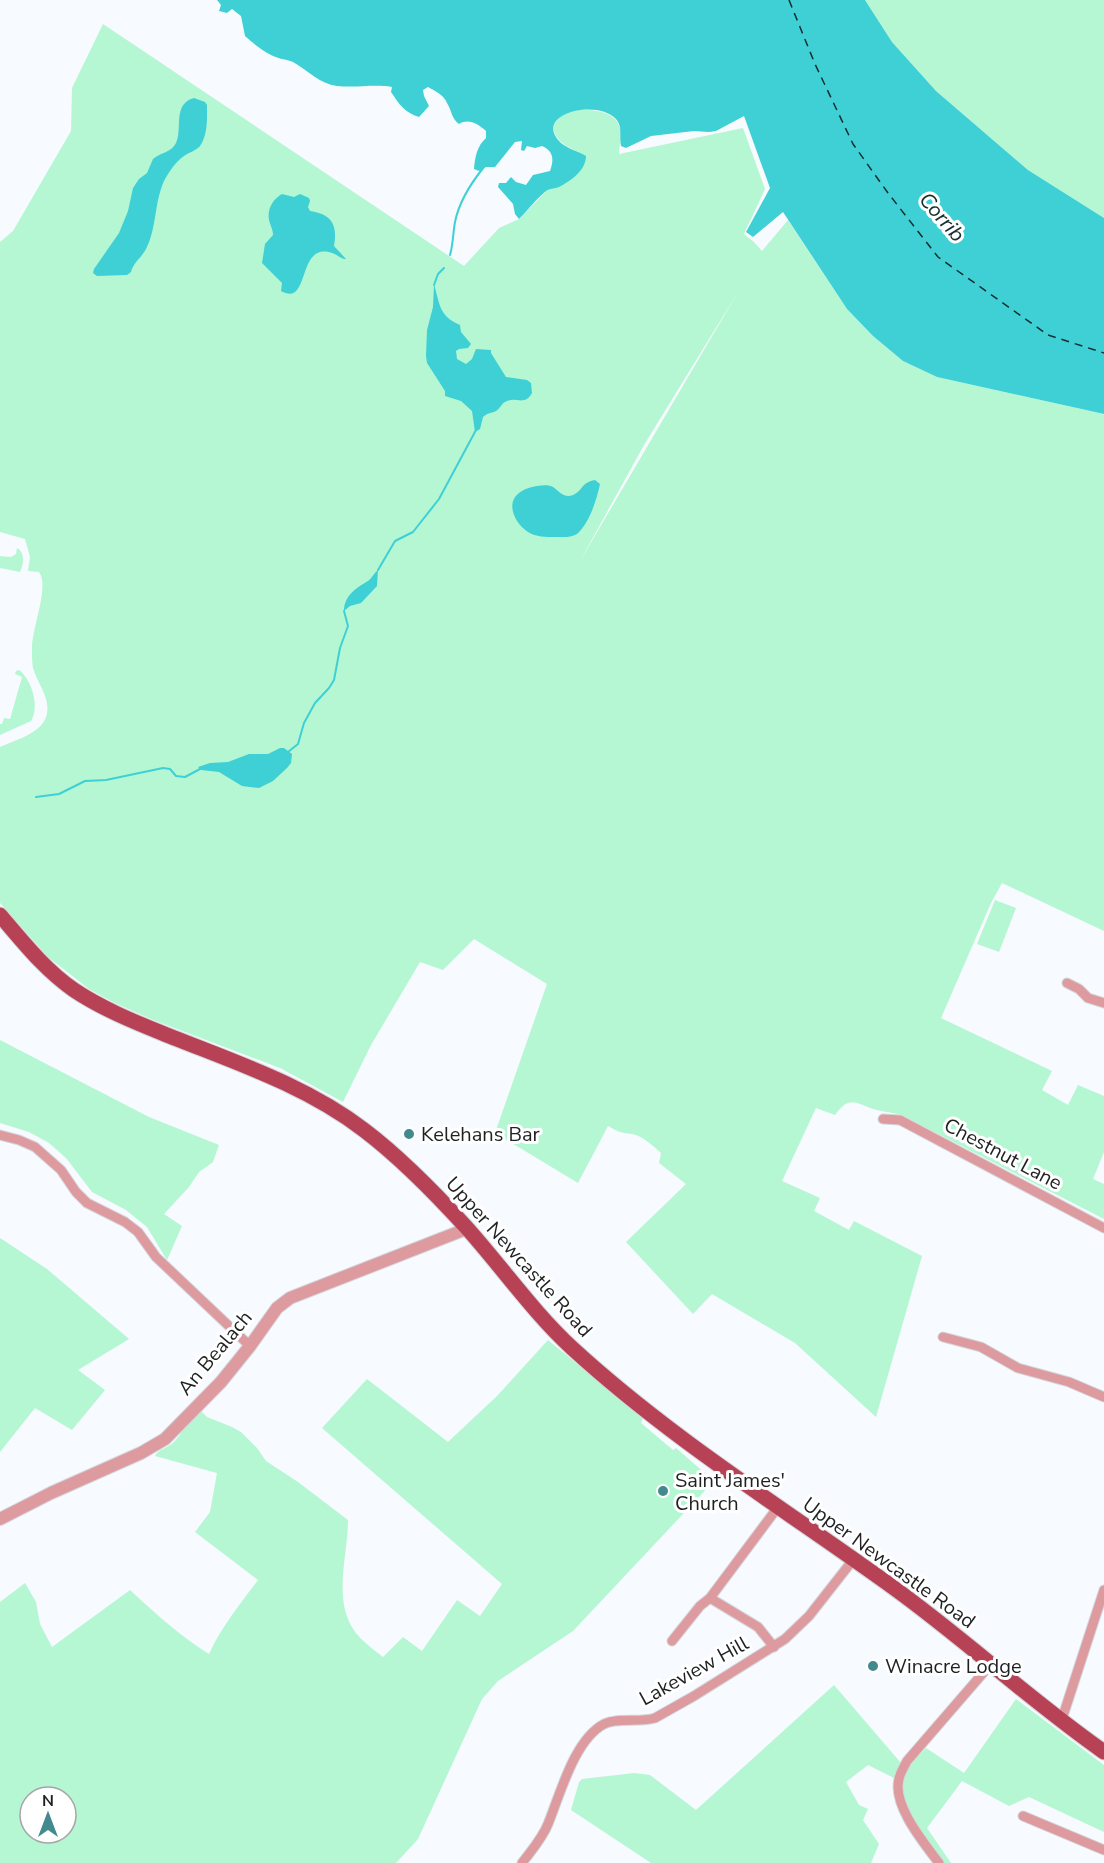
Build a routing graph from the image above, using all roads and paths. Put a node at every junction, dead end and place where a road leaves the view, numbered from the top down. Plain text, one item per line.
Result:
1 (0, 915) edge
2 (1067, 983) dead end
3 (1104, 1003) edge
4 (883, 1119) dead end
5 (0, 1135) edge
6 (465, 1227) junction
7 (1104, 1228) edge
8 (943, 1337) dead end
9 (250, 1346) junction
10 (1104, 1397) edge
11 (778, 1508) junction
12 (0, 1519) edge
13 (853, 1560) junction
14 (1104, 1590) edge
15 (710, 1598) junction
16 (672, 1641) dead end
17 (774, 1647) junction
18 (990, 1665) junction
19 (1061, 1722) junction
20 (1104, 1752) edge
21 (1023, 1816) dead end
22 (1104, 1850) edge
23 (522, 1863) edge
24 (939, 1863) edge

1 - 6 main road, Upper Newcastle Road
2 - 3 street
4 - 7 street, Chestnut Lane
5 - 9 street
6 - 9 street, An Bealach
6 - 11 main road, Upper Newcastle Road
8 - 10 street
9 - 12 street, An Bealach
11 - 13 main road, Upper Newcastle Road
11 - 15 street
13 - 17 street, Lakeview Hill
13 - 18 main road, Upper Newcastle Road
14 - 19 street
15 - 16 street
15 - 17 street
17 - 23 street, Lakeview Hill
18 - 19 main road, Upper Newcastle Road
18 - 24 street
19 - 20 main road, Upper Newcastle Road
21 - 22 street

